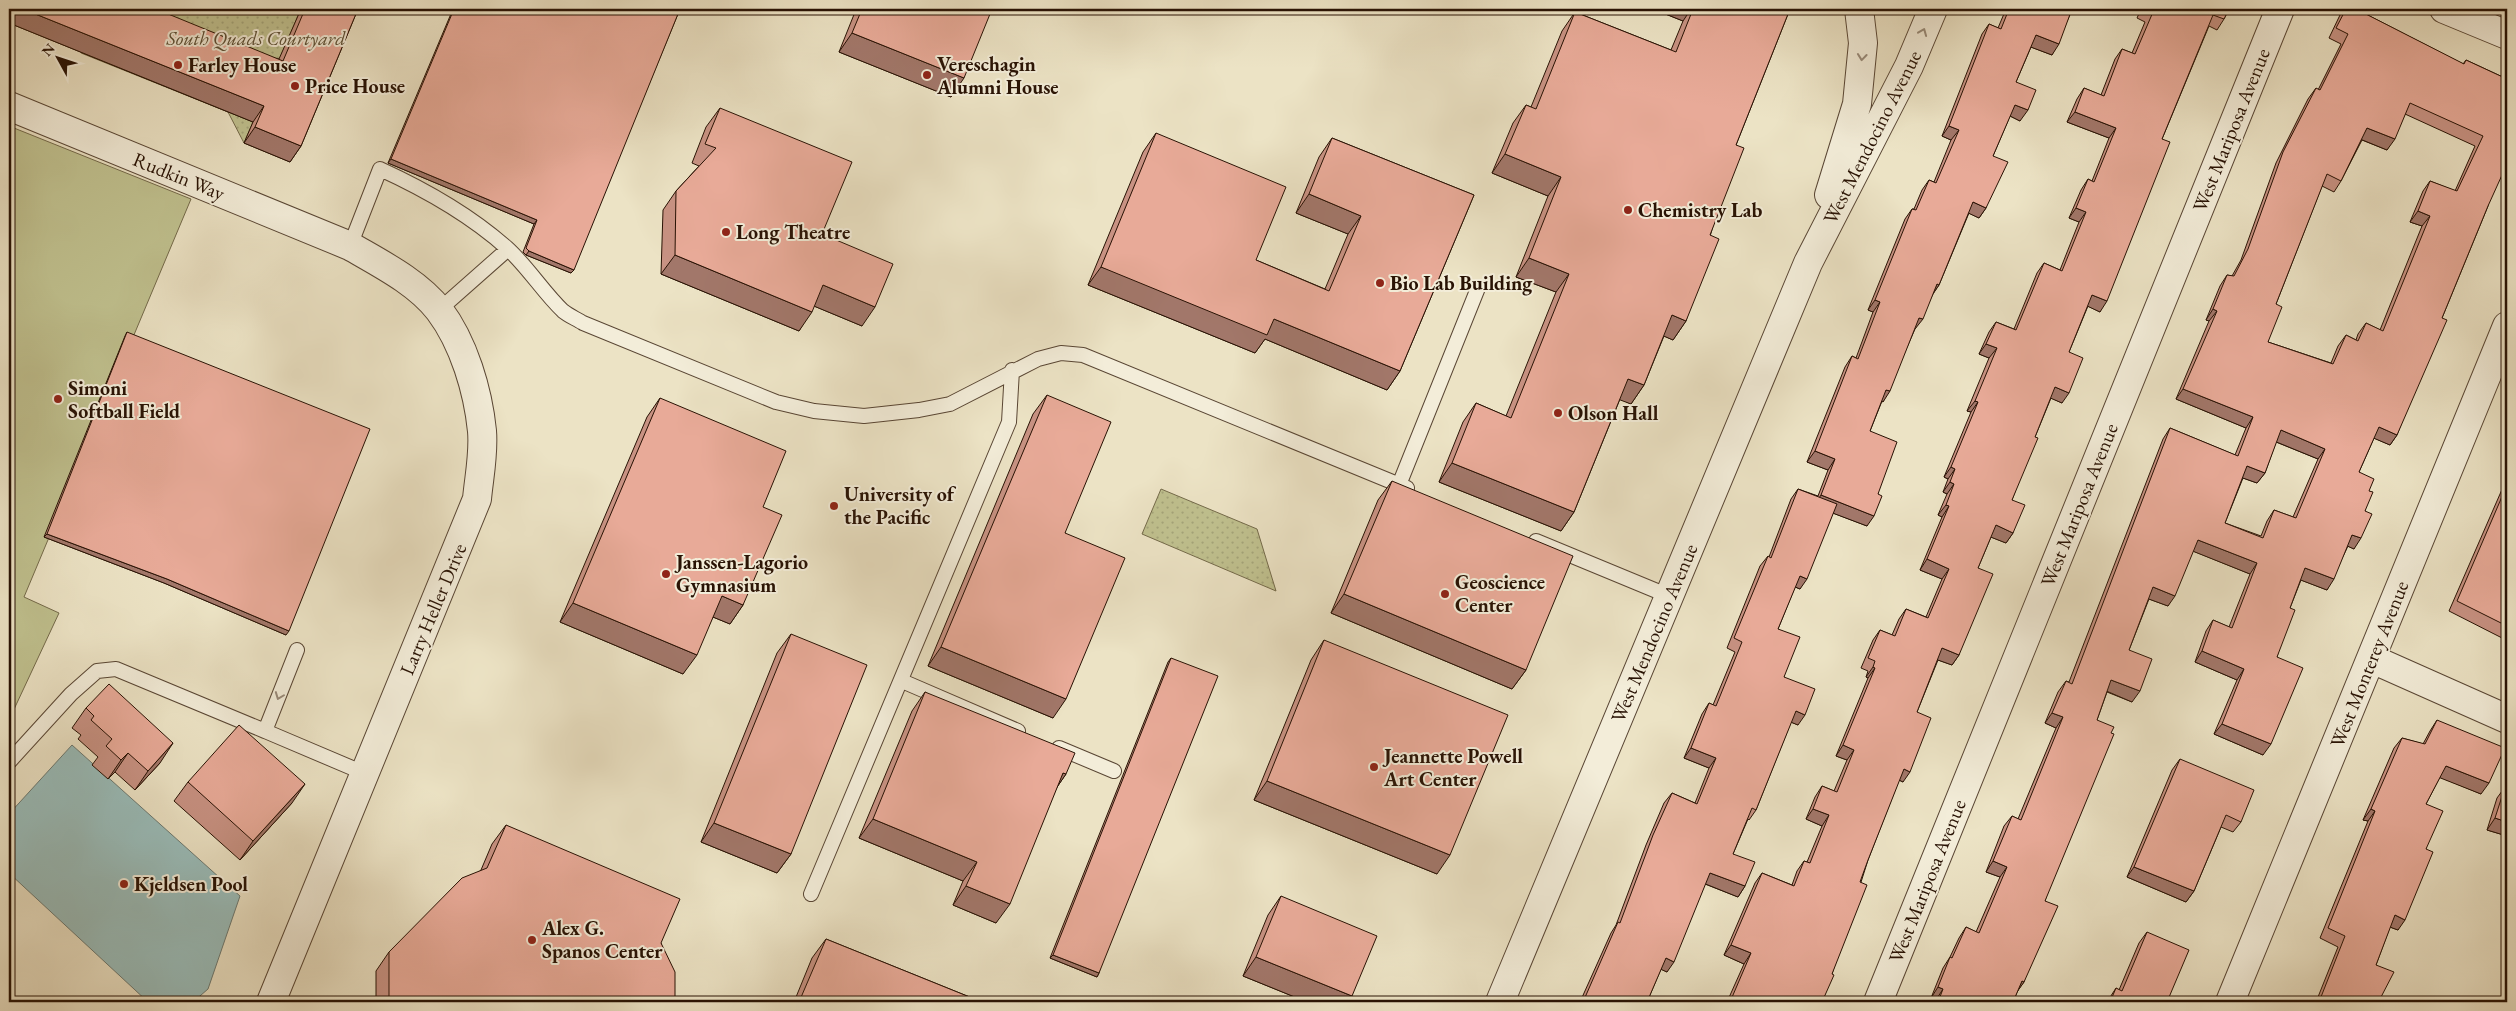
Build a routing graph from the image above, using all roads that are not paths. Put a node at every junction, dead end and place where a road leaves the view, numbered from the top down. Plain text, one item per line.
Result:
1 (1859, 9) edge
2 (1933, 9) edge
3 (2280, 9) edge
4 (2444, 9) edge
5 (2507, 35) edge
6 (9, 106) edge
7 (350, 246) junction
8 (508, 249) junction
9 (1808, 263) junction
10 (1478, 288) dead end
11 (439, 310) junction
12 (2507, 326) edge
13 (1012, 370) junction
14 (1399, 485) junction
15 (1417, 492) edge
16 (1525, 536) edge
17 (1669, 596) junction
18 (297, 650) dead end
19 (2372, 659) junction
20 (902, 681) junction
21 (2507, 719) edge
22 (265, 731) junction
23 (9, 762) edge
24 (1114, 771) dead end
25 (364, 773) junction
26 (811, 894) dead end
27 (271, 1002) edge
28 (1500, 1002) edge
29 (1878, 1002) edge
30 (2230, 1002) edge

1 -> 9 street, West Mendocino Avenue
9 -> 2 street, West Mendocino Avenue
3 - 29 street, West Mariposa Avenue
4 - 5 street
6 - 7 street, Rudkin Way
7 - 8 lane
7 - 11 street, Larry Heller Drive
8 - 11 lane
8 - 13 lane
9 - 17 street, West Mendocino Avenue
10 - 14 lane
11 - 25 street, Larry Heller Drive
12 - 19 street, West Monterey Avenue
13 - 14 lane
13 - 20 lane
14 - 15 lane
16 - 17 lane
17 - 28 street, West Mendocino Avenue
18 -> 22 lane
19 - 21 street
19 - 30 street, West Monterey Avenue
20 - 24 lane
20 - 26 lane
22 - 23 lane
22 - 25 lane
25 - 27 street, Larry Heller Drive

